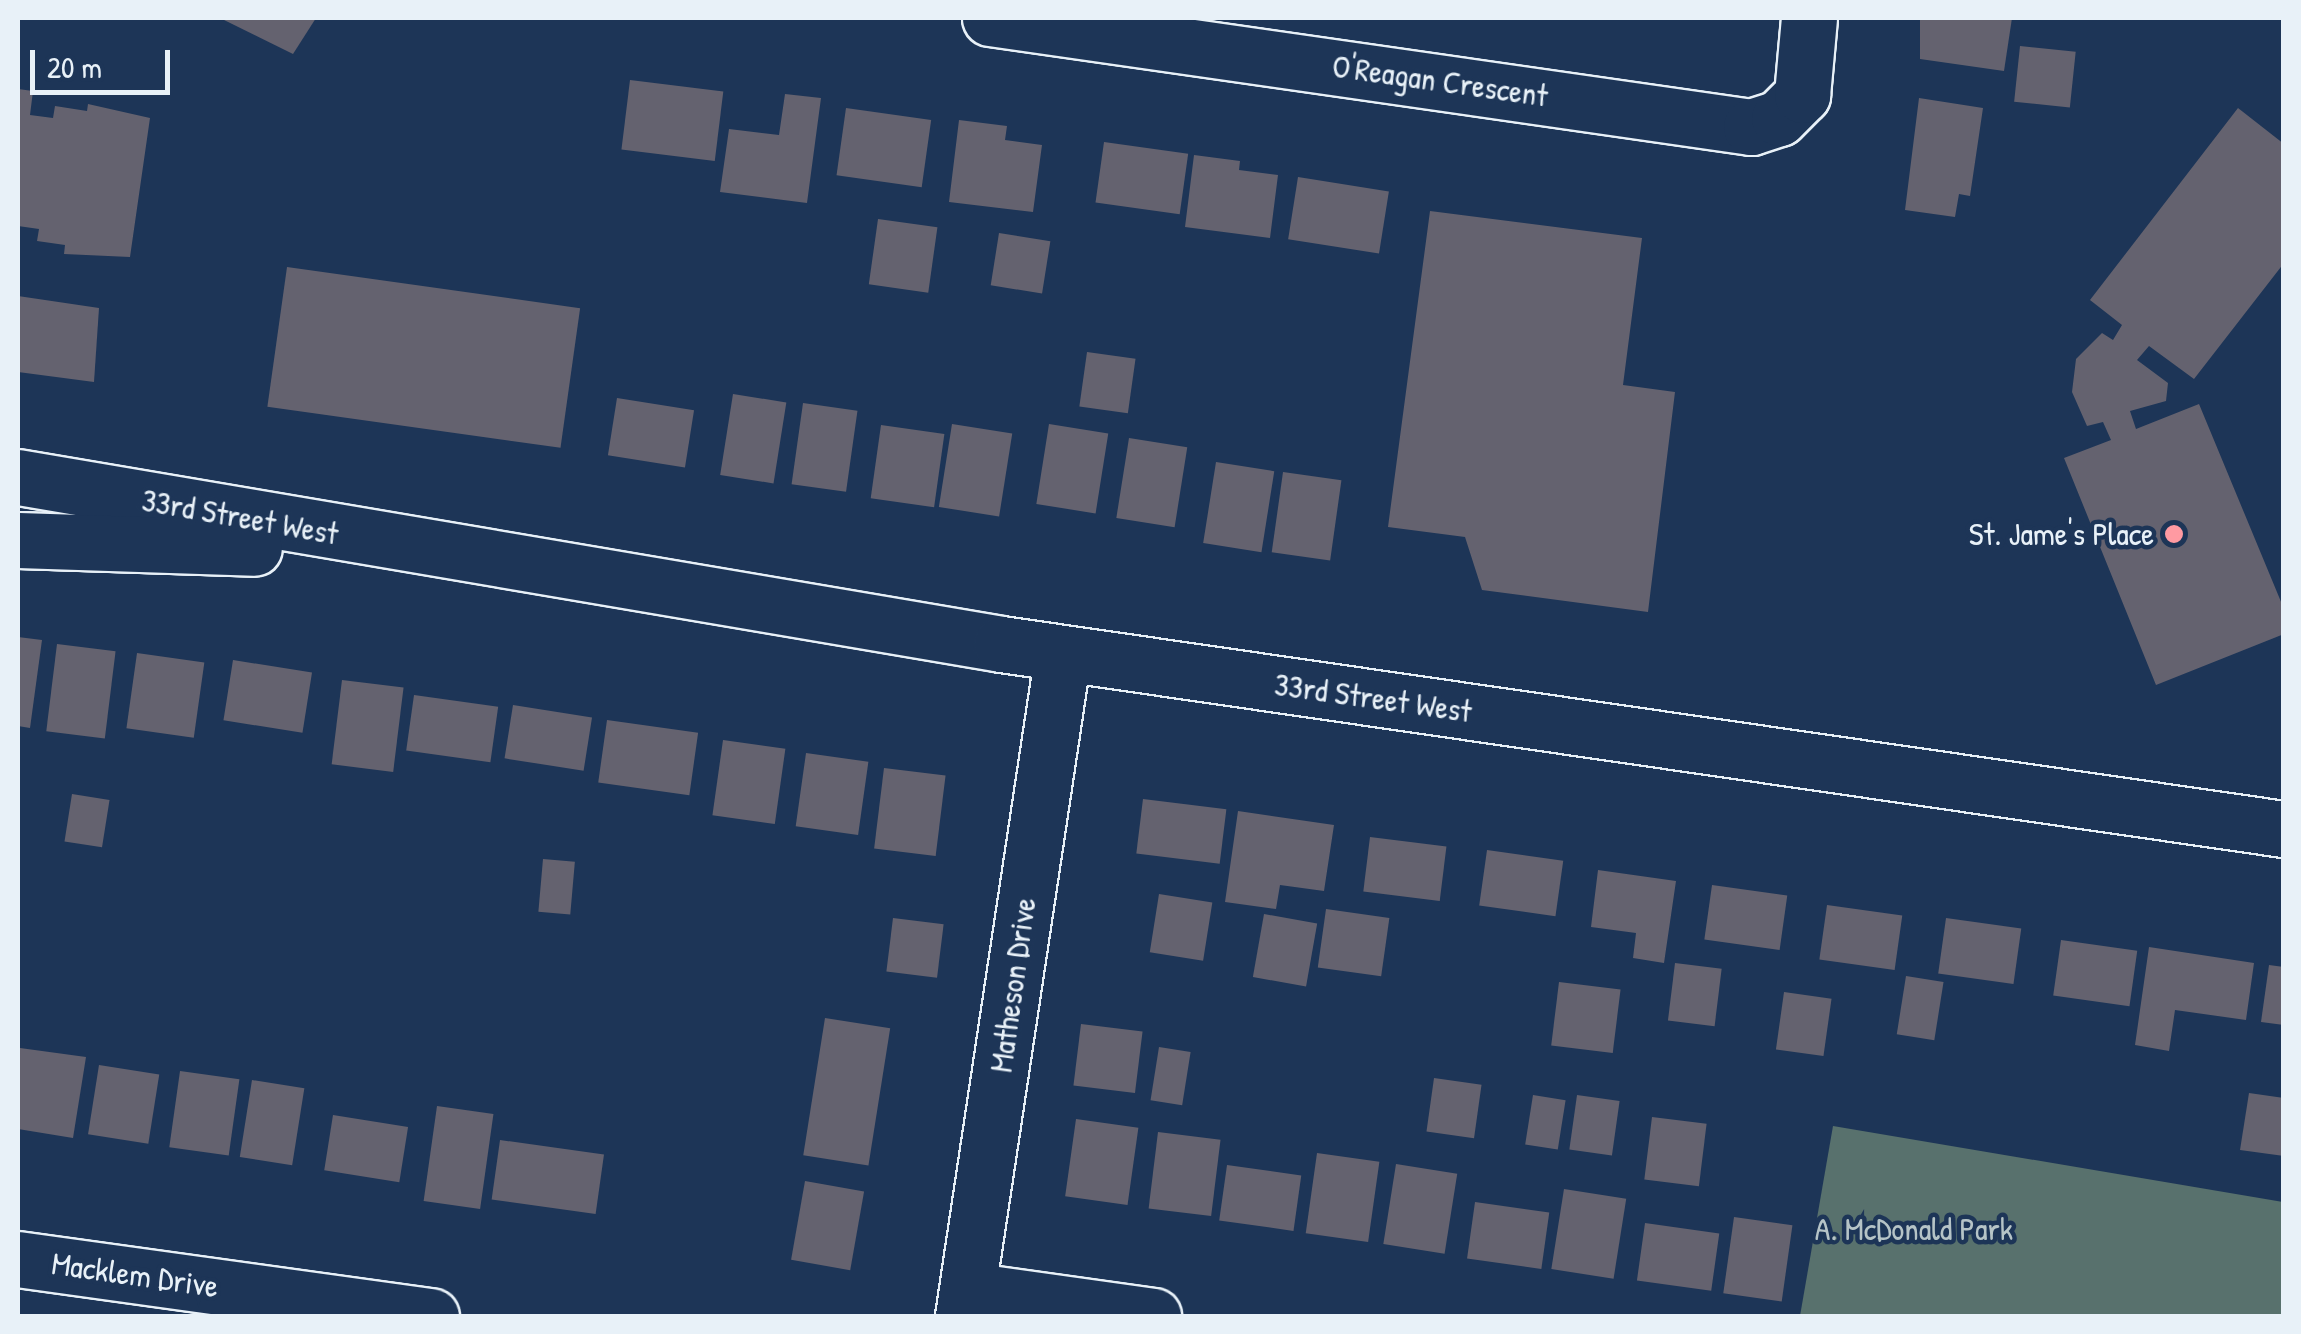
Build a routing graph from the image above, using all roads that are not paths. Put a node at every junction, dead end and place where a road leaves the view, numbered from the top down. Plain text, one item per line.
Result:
1 (990, 18) edge
2 (1810, 18) edge
3 (18, 477) edge
4 (18, 540) edge
5 (463, 556) junction
6 (1062, 653) junction
7 (2284, 829) edge
8 (18, 1258) edge
9 (966, 1303) edge
10 (321, 1309) edge
11 (430, 1316) edge
12 (1153, 1316) edge

1 - 2 main road, O'Reagan Crescent
3 - 5 main road, 33rd Street West
4 - 5 main road, 33rd Street West
5 - 6 main road, 33rd Street West
6 - 7 main road, 33rd Street West
6 - 9 main road, Matheson Drive
8 - 10 main road, Macklem Drive
9 - 12 main road
10 - 11 main road, Macklem Drive

